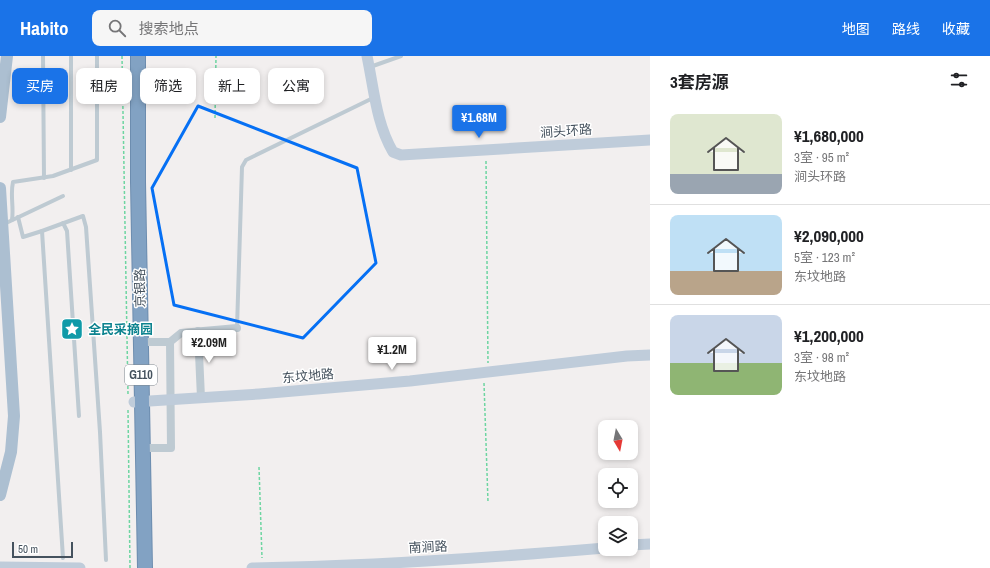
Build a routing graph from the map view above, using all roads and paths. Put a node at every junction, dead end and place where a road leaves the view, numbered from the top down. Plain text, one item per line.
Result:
1 (7, 56) edge
2 (43, 56) edge
3 (71, 56) edge
4 (97, 56) edge
5 (122, 56) edge
6 (129, 56) edge
7 (138, 56) edge
8 (216, 56) edge
9 (367, 56) edge
10 (401, 56) edge
11 (395, 57) edge
12 (370, 68) junction
13 (375, 97) junction
14 (0, 118) edge
15 (215, 118) dead end
16 (650, 140) edge
17 (130, 158) junction
18 (486, 161) dead end
19 (71, 170) junction
20 (44, 178) junction
21 (131, 183) junction
22 (0, 188) edge
23 (63, 196) dead end
24 (18, 217) junction
25 (7, 222) junction
26 (63, 223) junction
27 (42, 231) junction
28 (1, 242) edge
29 (237, 328) joint
30 (198, 331) junction
31 (140, 342) junction
32 (170, 342) junction
33 (650, 355) edge
34 (486, 372) junction
35 (201, 398) junction
36 (170, 400) junction
37 (133, 404) junction
38 (79, 416) dead end
39 (142, 448) junction
40 (259, 467) dead end
41 (0, 495) edge
42 (488, 502) dead end
43 (650, 544) edge
44 (638, 545) edge
45 (598, 549) edge
46 (63, 558) dead end
47 (106, 560) dead end
48 (380, 566) edge
49 (0, 567) edge
50 (314, 567) edge
51 (80, 568) edge
52 (130, 568) edge
53 (136, 568) edge
54 (145, 568) edge
55 (252, 568) edge
56 (263, 568) edge

1 - 14 main road
2 - 20 lane
3 - 19 lane
4 - 19 lane
5 - 17 path
6 - 17 highway, 京银路 / G110
7 - 17 highway, 京银路 / G110
8 - 15 path
9 - 12 street, 涧头环路
10 - 11 lane
11 - 12 lane
12 - 13 street, 涧头环路
13 - 16 street, 涧头环路
13 - 29 lane
17 - 21 highway, 京银路 / G110
17 - 21 path
18 - 34 path
19 - 20 lane
20 - 25 lane
21 - 31 highway, 京银路 / G110
21 - 37 highway, 京银路 / G110
21 - 37 path
22 - 25 main road
23 - 24 lane
24 - 25 lane
24 - 27 lane
25 - 28 main road
26 - 27 lane
26 - 38 lane
26 - 47 lane
27 - 46 lane
28 - 41 main road
29 - 30 street
30 - 32 street
30 - 35 street
31 - 32 street
31 - 37 highway, 京银路 / G110
32 - 36 street
33 - 34 street, 东坟地路
34 - 35 street, 东坟地路
34 - 42 path
35 - 36 street, 东坟地路
36 - 37 street, 东坟地路
36 - 39 street
37 - 39 highway, 京银路 / G110
37 - 52 path
37 - 53 highway, 京银路 / G110
39 - 54 highway, 京银路 / G110
40 - 56 path
43 - 44 street
45 - 48 street, 南涧路
48 - 50 street, 南涧路
49 - 51 street
50 - 56 street, 南涧路
55 - 56 street, 南涧路

